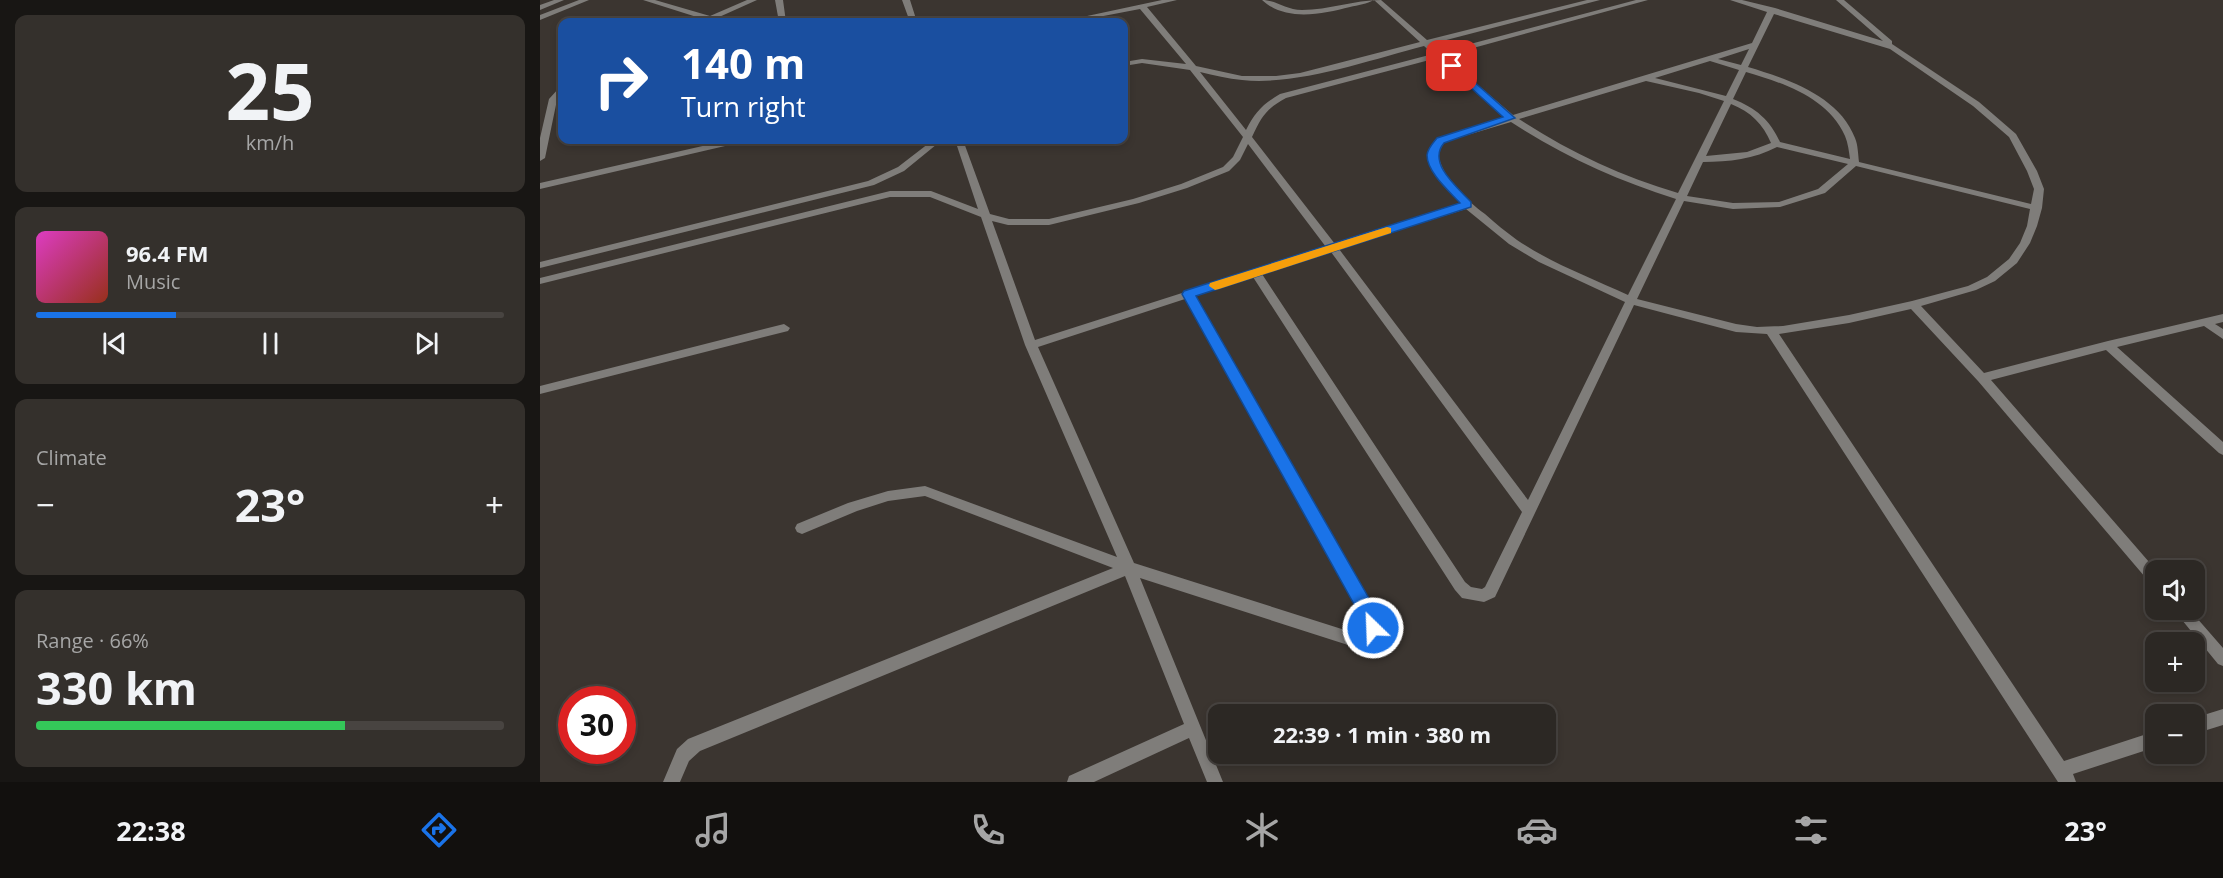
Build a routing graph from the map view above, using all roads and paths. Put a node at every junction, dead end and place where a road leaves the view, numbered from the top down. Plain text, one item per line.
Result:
1 (560, 0) edge
2 (585, 0) edge
3 (647, 0) edge
4 (753, 0) edge
5 (779, 0) edge
6 (906, 0) edge
7 (1173, 0) edge
8 (1266, 0) edge
9 (1370, 0) edge
10 (1377, 0) edge
11 (1596, 0) edge
12 (1644, 0) edge
13 (1734, 0) edge
14 (1840, 0) edge
15 (1142, 6) junction
16 (540, 8) edge
17 (1772, 10) junction
18 (540, 18) edge
19 (708, 18) edge
20 (713, 18) edge
21 (782, 18) edge
22 (913, 18) edge
23 (1084, 18) edge
24 (1426, 44) junction
25 (1755, 45) junction
26 (1893, 47) junction
27 (1437, 54) junction
28 (1710, 58) junction
29 (1128, 63) edge
30 (1193, 67) junction
31 (1744, 68) junction
32 (1644, 78) junction
33 (558, 94) edge
34 (1729, 99) junction
35 (558, 118) edge
36 (1510, 118) junction
37 (548, 120) junction
38 (1248, 137) junction
39 (721, 144) edge
40 (934, 144) edge
41 (960, 144) edge
42 (1776, 144) junction
43 (540, 158) edge
44 (1700, 159) junction
45 (1855, 163) junction
46 (540, 186) edge
47 (1681, 198) junction
48 (1467, 205) junction
49 (2037, 208) junction
50 (984, 215) junction
51 (1333, 248) junction
52 (540, 265) edge
53 (1256, 273) junction
54 (540, 281) edge
55 (1188, 294) junction
56 (1631, 301) junction
57 (1913, 305) junction
58 (2223, 318) edge
59 (2207, 323) junction
60 (784, 328) dead end
61 (1771, 331) junction
62 (2223, 335) edge
63 (1031, 345) junction
64 (2108, 345) junction
65 (1982, 378) junction
66 (540, 390) edge
67 (2223, 450) edge
68 (1529, 512) junction
69 (802, 528) dead end
70 (2145, 567) edge
71 (1129, 568) junction
72 (2189, 620) edge
73 (2223, 659) edge
74 (2223, 717) edge
75 (2205, 723) edge
76 (1194, 728) junction
77 (2145, 743) edge
78 (2064, 776) edge
79 (671, 782) edge
80 (1076, 782) edge
81 (1215, 782) edge

1 - 16 street
2 - 18 street
3 - 19 street
4 - 20 street
5 - 21 street
6 - 22 street
7 - 15 street
8 - 9 street
10 - 24 street
11 - 24 street
12 - 27 street
13 - 17 street
14 - 26 street
15 - 23 street
15 - 30 street
17 - 25 street
17 - 26 street
24 - 27 street
24 - 30 street
25 - 28 street
25 - 31 street
26 - 49 street
27 - 36 street
27 - 38 street
28 - 31 street
28 - 32 street
29 - 30 street
30 - 38 street
31 - 34 street
31 - 45 street
32 - 34 street
32 - 36 street
33 - 37 street
34 - 42 street
34 - 44 street
35 - 37 street
36 - 47 street
36 - 48 street
37 - 43 street
38 - 50 street
38 - 51 street
39 - 46 street
40 - 52 street
41 - 50 street
42 - 44 street
42 - 45 street
44 - 47 street
45 - 47 street
45 - 49 street
47 - 56 street
48 - 51 street
48 - 56 street
49 - 57 street
50 - 54 street
50 - 63 street
51 - 53 street
51 - 68 street
53 - 55 street
53 - 68 street
55 - 63 street
55 - 71 street
56 - 61 street
56 - 68 street
57 - 61 street
57 - 65 street
58 - 59 street
59 - 62 street
59 - 64 street
60 - 66 street
61 - 78 street
63 - 71 street
64 - 65 street
64 - 67 street
65 - 70 street
69 - 71 street
71 - 76 street
71 - 79 street
72 - 73 street
74 - 75 street
76 - 80 street
76 - 81 street
77 - 78 street

